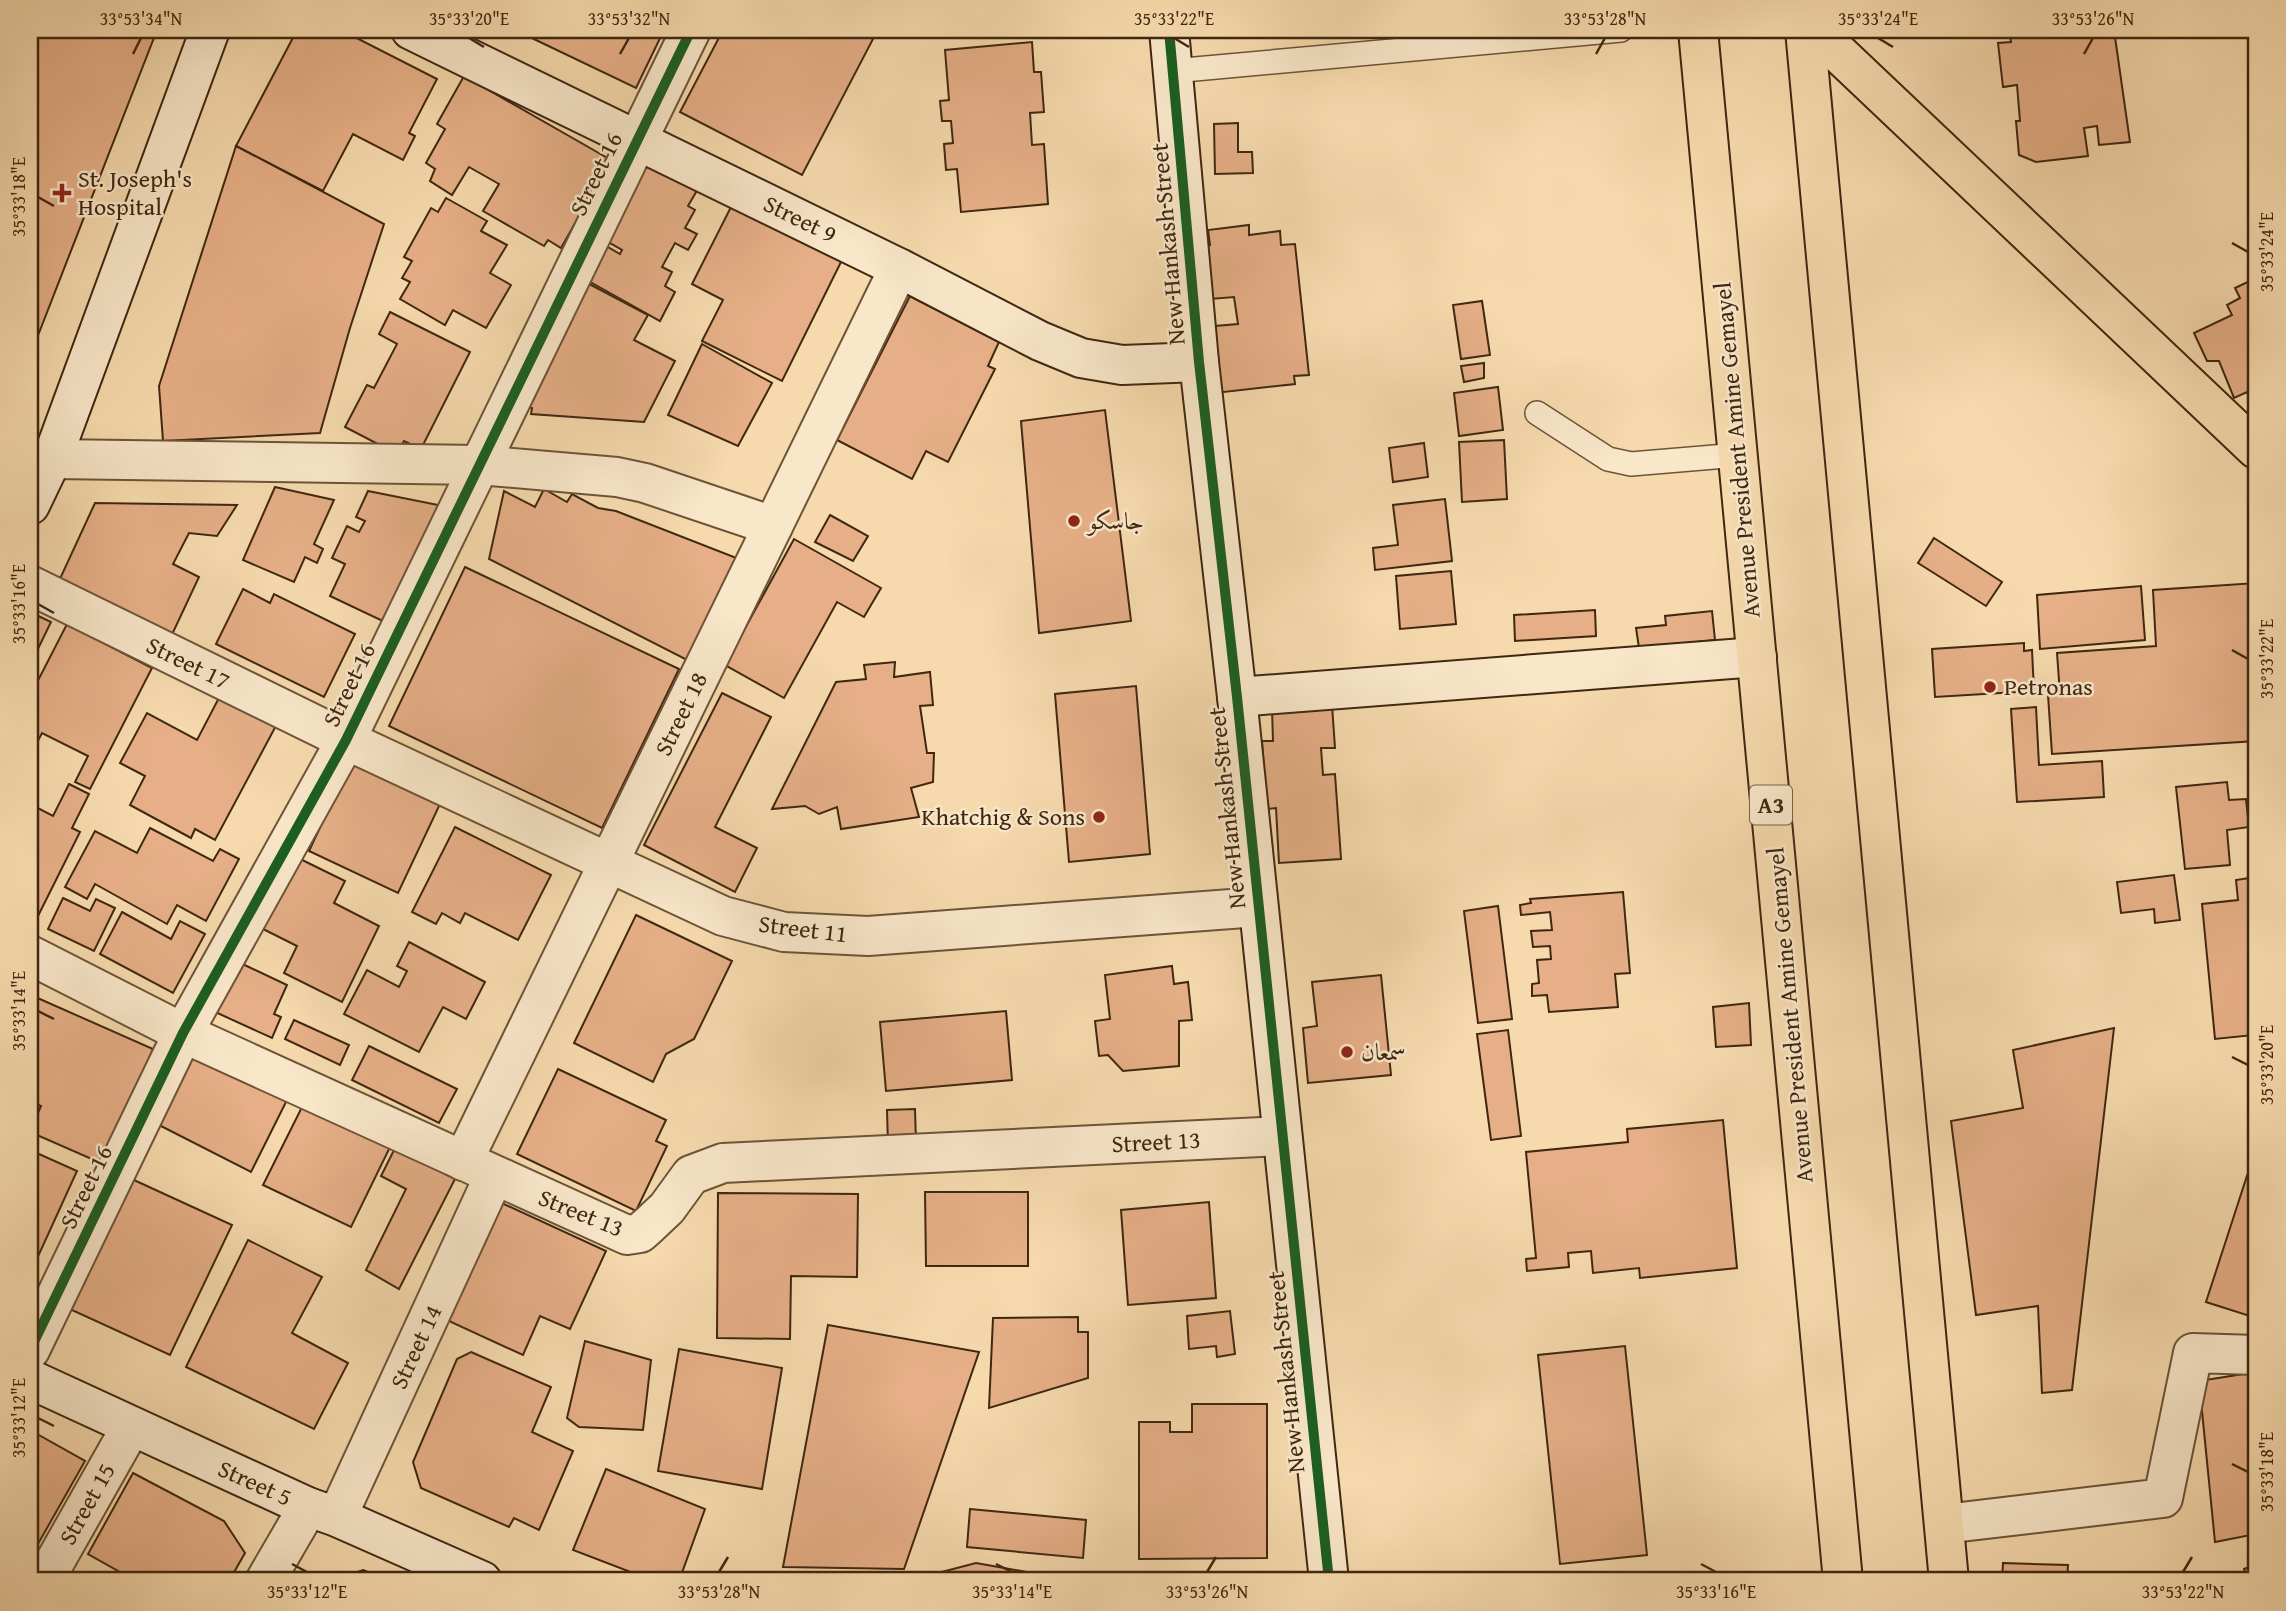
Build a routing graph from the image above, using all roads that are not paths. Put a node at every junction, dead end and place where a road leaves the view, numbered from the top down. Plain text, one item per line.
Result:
1 (210, 30) edge
2 (411, 30) edge
3 (691, 30) edge
4 (1169, 30) edge
5 (1621, 30) edge
6 (1698, 30) edge
7 (1805, 30) edge
8 (1814, 30) edge
9 (1173, 71) junction
10 (637, 139) junction
11 (899, 268) junction
12 (1199, 362) junction
13 (1538, 413) dead end
14 (2256, 449) edge
15 (1738, 455) junction
16 (52, 459) junction
17 (479, 464) junction
18 (30, 505) edge
19 (773, 526) junction
20 (30, 585) edge
21 (1757, 656) junction
22 (1237, 697) junction
23 (346, 740) junction
24 (609, 862) junction
25 (1258, 907) junction
26 (30, 955) edge
27 (183, 1033) junction
28 (1282, 1136) junction
29 (479, 1169) junction
30 (30, 1350) edge
31 (2256, 1355) edge
32 (30, 1379) edge
33 (131, 1427) junction
34 (323, 1512) junction
35 (1944, 1524) junction
36 (44, 1581) edge
37 (265, 1581) edge
38 (482, 1581) edge
39 (1329, 1581) edge
40 (1843, 1581) edge
41 (1949, 1581) edge

1 - 16 street
2 - 10 street, Street 9
3 - 10 street, Street 16
4 - 9 street, New Hankash Street
5 - 9 lane
6 - 15 highway, Avenue President Amine Gemayel / A3
7 - 35 highway
8 - 14 highway
9 - 12 street, New Hankash Street
10 - 11 street, Street 9
10 - 17 street, Street 16
11 - 12 street, Street 9
11 - 19 street, Street 18
12 - 22 street, New Hankash Street
13 - 15 lane
15 - 21 highway, Avenue President Amine Gemayel / A3
16 - 17 street
16 - 18 street
17 - 19 street
17 - 23 street, Street 16
19 - 24 street, Street 18
20 - 23 street, Street 17
21 - 22 street
21 - 40 highway, Avenue President Amine Gemayel / A3
22 - 25 street, New Hankash Street
23 - 24 street, Street 11
23 - 27 street, Street 16
24 - 25 street, Street 11
24 - 29 street, Street 18
25 - 28 street, New Hankash Street
26 - 27 street, Street 13
27 - 29 street, Street 13
27 - 30 street, Street 16
28 - 29 street, Street 13
28 - 39 street, New Hankash Street
29 - 34 street, Street 14
31 - 35 street
32 - 33 street, Street 5
33 - 34 street, Street 5
33 - 36 street, Street 15
34 - 37 street, Street 14
34 - 38 street, Street 5
35 - 41 highway

